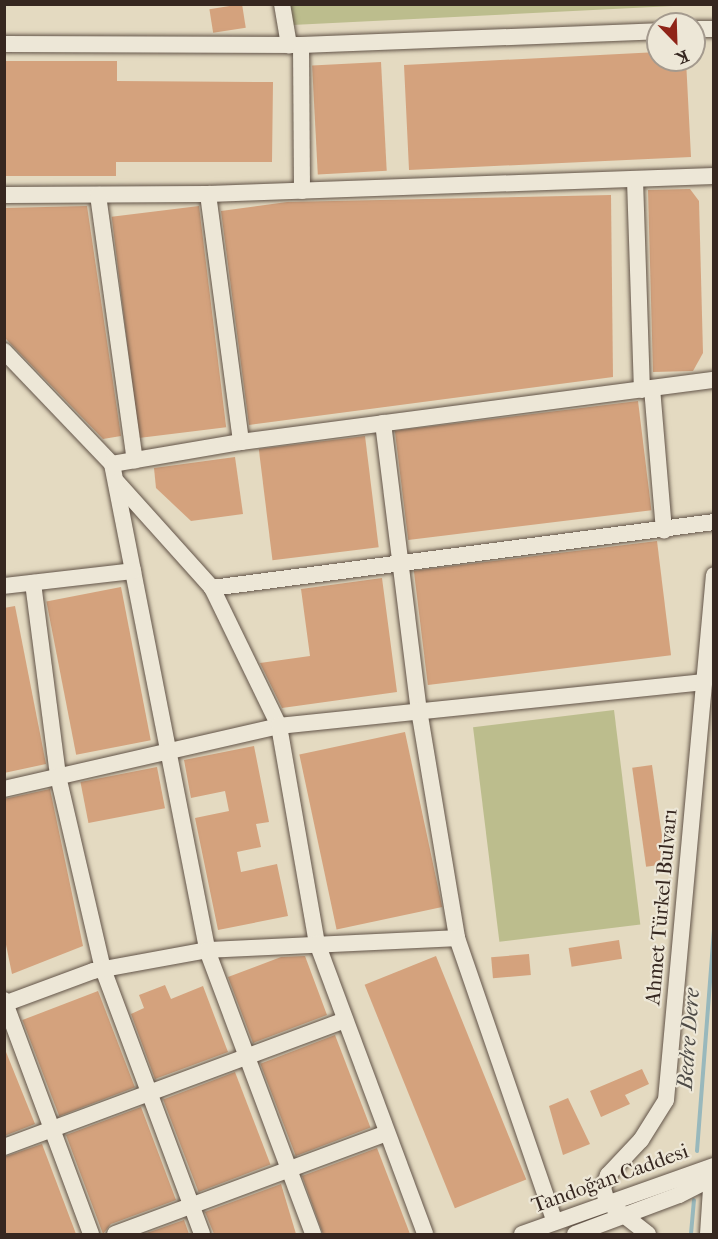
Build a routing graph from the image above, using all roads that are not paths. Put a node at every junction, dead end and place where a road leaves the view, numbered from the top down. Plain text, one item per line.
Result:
1 (282, 4) edge
2 (646, 31) edge
3 (4, 44) edge
4 (295, 45) junction
5 (714, 176) edge
6 (635, 180) junction
7 (302, 191) junction
8 (208, 194) junction
9 (4, 195) edge
10 (98, 195) junction
11 (4, 351) edge
12 (714, 380) edge
13 (647, 389) junction
14 (383, 423) junction
15 (241, 442) junction
16 (135, 460) junction
17 (113, 472) junction
18 (714, 522) edge
19 (664, 530) junction
20 (401, 564) junction
21 (133, 571) junction
22 (714, 575) edge
23 (33, 583) junction
24 (4, 586) edge
25 (212, 588) junction
26 (704, 682) junction
27 (419, 710) junction
28 (279, 726) junction
29 (168, 751) junction
30 (58, 776) junction
31 (4, 789) edge
32 (457, 938) junction
33 (317, 943) junction
34 (207, 950) junction
35 (103, 969) junction
36 (5, 1002) edge
37 (345, 1020) junction
38 (247, 1056) junction
39 (149, 1093) junction
40 (52, 1129) junction
41 (387, 1132) junction
42 (4, 1147) edge
43 (714, 1160) edge
44 (289, 1169) junction
45 (713, 1172) edge
46 (607, 1202) junction
47 (191, 1206) junction
48 (622, 1217) junction
49 (555, 1222) junction
50 (91, 1234) edge
51 (115, 1234) edge
52 (202, 1234) edge
53 (313, 1234) edge
54 (425, 1234) edge
55 (522, 1234) edge
56 (575, 1234) edge
57 (648, 1234) edge
58 (708, 1234) edge

1 - 4 street
2 - 4 street
3 - 4 street
4 - 7 street
5 - 6 street
6 - 7 street
6 - 13 street
7 - 8 street
8 - 10 street
8 - 15 street
9 - 10 street
10 - 16 street
11 - 17 street
12 - 13 street
13 - 14 street
13 - 19 street
14 - 15 street
14 - 20 street
15 - 16 street
16 - 17 street
17 - 21 street
17 - 25 street
18 - 19 street
19 - 20 street
20 - 25 street
20 - 27 street
21 - 23 street
21 - 29 street
22 - 26 street, Ahmet Türkel Bulvarı
23 - 24 street
23 - 30 street
25 - 28 street
26 - 27 street
26 - 46 street, Ahmet Türkel Bulvarı
27 - 28 street
27 - 32 street
28 - 29 street
28 - 33 street
29 - 30 street
29 - 34 street
30 - 31 street
30 - 35 street
32 - 33 street
32 - 49 street
33 - 34 street
33 - 37 street
34 - 35 street
34 - 38 street
35 - 36 street
35 - 39 street
36 - 40 street
37 - 38 street
37 - 41 street
38 - 39 street
38 - 44 street
39 - 40 street
39 - 47 street
40 - 42 street
40 - 50 street
41 - 44 street
41 - 54 street
43 - 45 street
44 - 47 street
44 - 53 street
45 - 46 street, Tandoğan Caddesi
45 - 48 street, Tandoğan Caddesi
45 - 58 street
46 - 48 street
46 - 49 street, Tandoğan Caddesi
47 - 51 street
47 - 52 street
48 - 56 street, Tandoğan Caddesi
48 - 57 street
49 - 55 street, Tandoğan Caddesi

